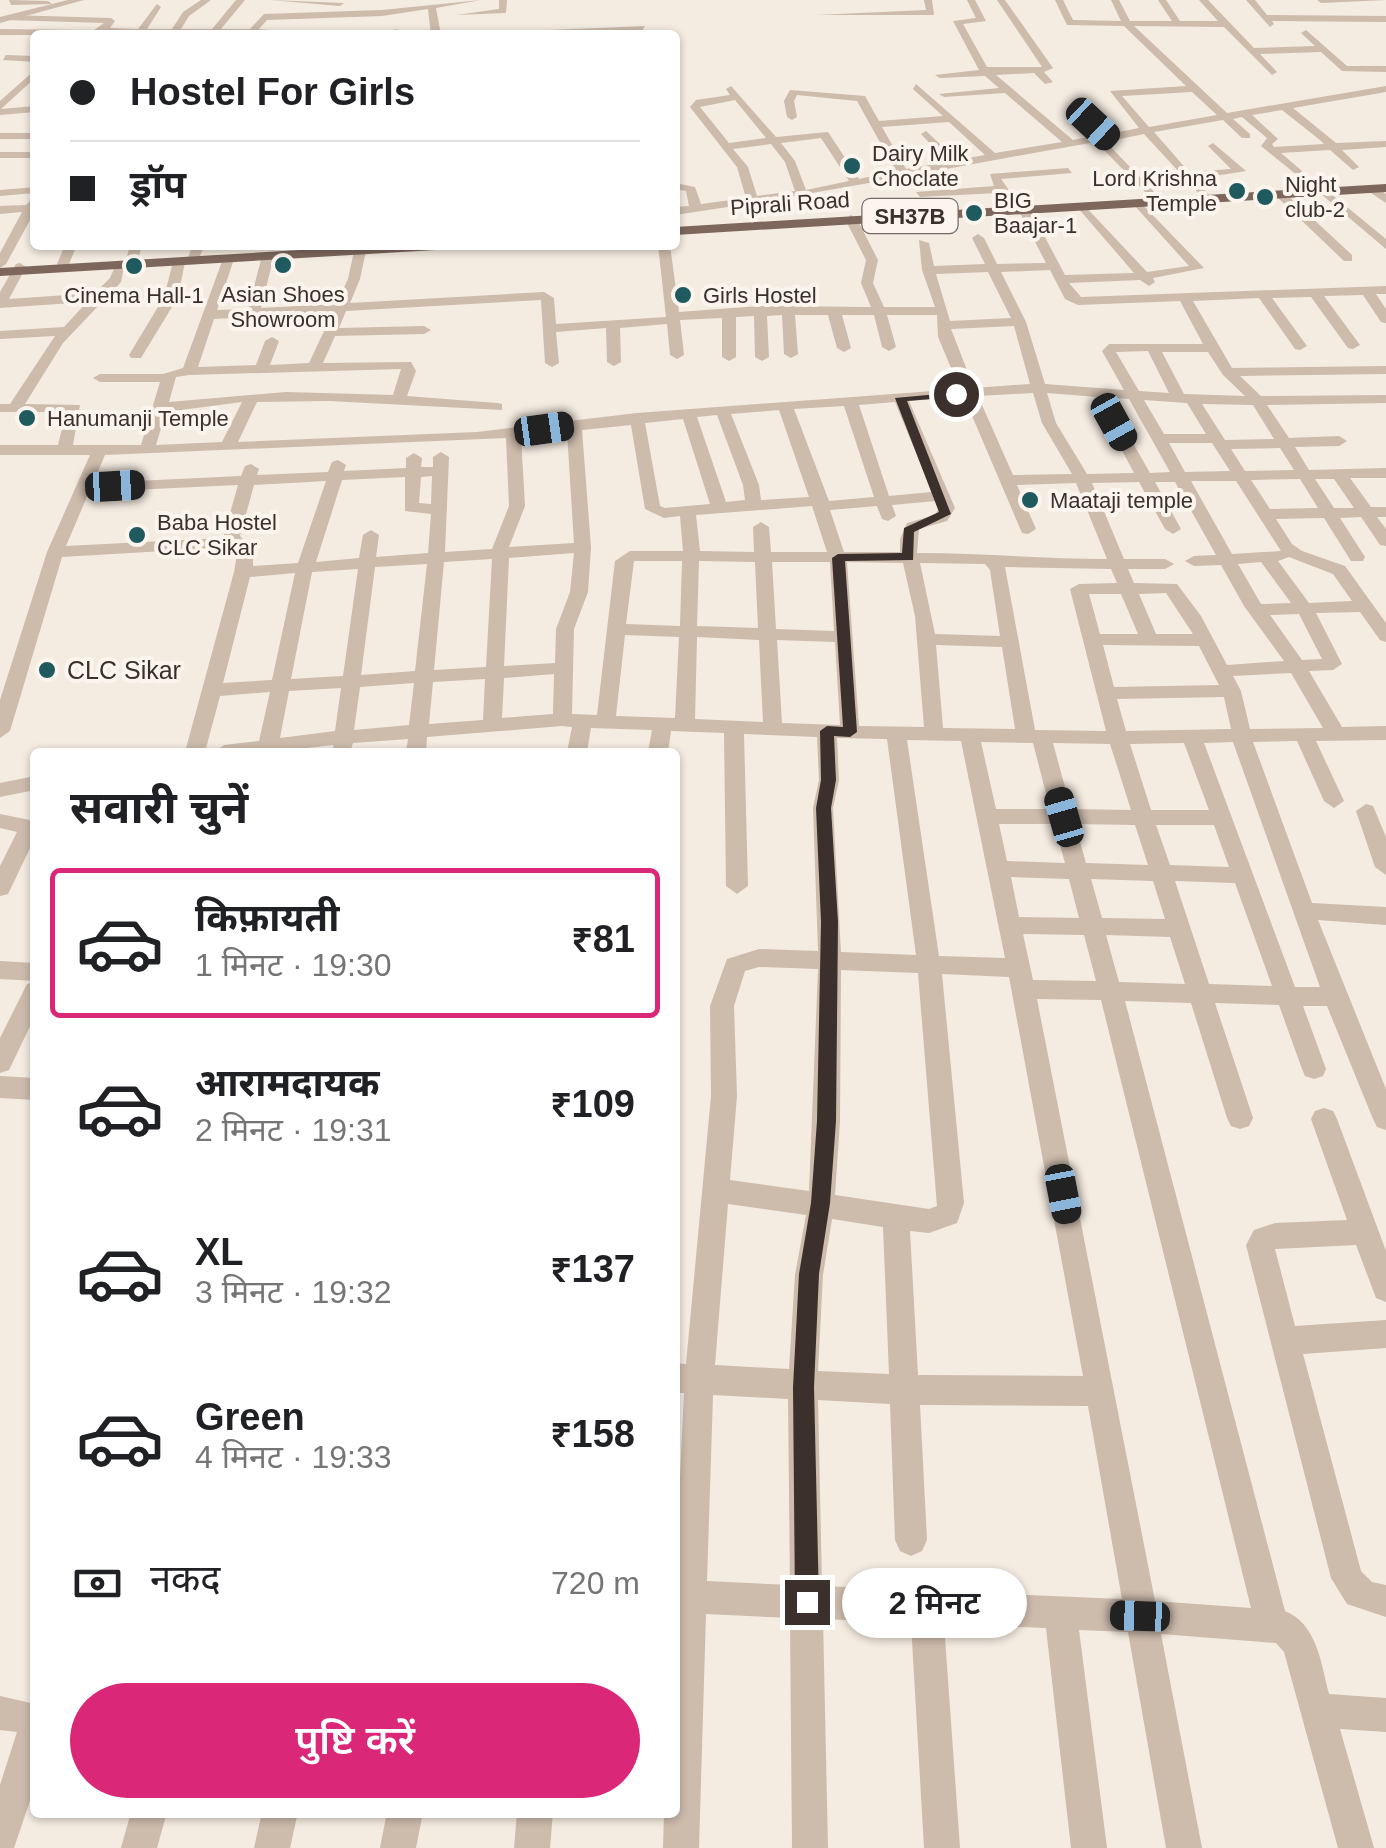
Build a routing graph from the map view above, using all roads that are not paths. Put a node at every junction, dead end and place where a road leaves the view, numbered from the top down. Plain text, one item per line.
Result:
1 (64, 0) edge
2 (79, 0) edge
3 (207, 0) edge
4 (241, 0) edge
5 (276, 0) edge
6 (478, 0) edge
7 (504, 0) edge
8 (928, 0) edge
9 (971, 0) edge
10 (1001, 0) edge
11 (1059, 0) edge
12 (1116, 0) edge
13 (1162, 0) edge
14 (1203, 0) edge
15 (1250, 0) edge
16 (1321, 0) edge
17 (1344, 0) edge
18 (312, 1) edge
19 (346, 1) edge
20 (1383, 2) edge
21 (164, 3) edge
22 (51, 5) junction
23 (429, 5) edge
24 (462, 5) edge
25 (1306, 10) dead end
26 (374, 11) edge
27 (931, 12) junction
28 (5, 14) edge
29 (821, 14) dead end
30 (264, 16) junction
31 (333, 16) junction
32 (302, 17) junction
33 (1315, 19) junction
34 (1365, 19) junction
35 (1386, 20) edge
36 (957, 21) junction
37 (509, 22) dead end
38 (1068, 22) junction
39 (1256, 22) junction
40 (1128, 24) junction
41 (1178, 24) junction
42 (1226, 24) junction
43 (642, 28) dead end
44 (105, 30) edge
45 (142, 30) edge
46 (176, 30) edge
47 (216, 30) edge
48 (255, 30) edge
49 (291, 30) edge
50 (331, 30) edge
51 (435, 30) edge
52 (461, 30) dead end
53 (500, 30) edge
54 (605, 30) edge
55 (0, 32) edge
56 (30, 32) edge
57 (1306, 33) dead end
58 (1074, 34) dead end
59 (30, 40) edge
60 (0, 41) edge
61 (1290, 50) junction
62 (1320, 50) junction
63 (1253, 51) junction
64 (1036, 55) junction
65 (1021, 56) dead end
66 (990, 57) dead end
67 (976, 58) junction
68 (962, 60) dead end
69 (1298, 60) dead end
70 (1386, 69) edge
71 (1037, 70) junction
72 (1272, 72) dead end
73 (988, 73) junction
74 (940, 75) dead end
75 (30, 76) edge
76 (0, 82) edge
77 (22, 82) junction
78 (30, 82) edge
79 (1048, 82) dead end
80 (916, 87) dead end
81 (1386, 89) edge
82 (1009, 90) junction
83 (1192, 90) junction
84 (944, 94) dead end
85 (1285, 107) junction
86 (30, 109) edge
87 (1077, 109) dead end
88 (1177, 110) dead end
89 (2, 112) edge
90 (1243, 114) junction
91 (1225, 116) junction
92 (792, 117) dead end
93 (952, 119) junction
94 (1189, 122) junction
95 (876, 124) junction
96 (1150, 131) junction
97 (926, 134) dead end
98 (30, 135) edge
99 (0, 136) edge
100 (1246, 136) dead end
101 (770, 138) junction
102 (30, 140) edge
103 (1105, 140) junction
104 (1386, 144) edge
105 (1072, 145) junction
106 (723, 147) junction
107 (1335, 147) junction
108 (1273, 150) junction
109 (0, 155) edge
110 (18, 155) junction
111 (30, 155) edge
112 (993, 158) junction
113 (956, 164) junction
114 (1353, 167) dead end
115 (1068, 171) dead end
116 (901, 173) junction
117 (1298, 173) dead end
118 (1027, 174) junction
119 (30, 176) edge
120 (994, 176) junction
121 (1187, 176) junction
122 (5, 179) dead end
123 (856, 183) junction
124 (1044, 186) dead end
125 (680, 187) edge
126 (1382, 187) edge
127 (1001, 189) junction
128 (30, 190) edge
129 (0, 192) edge
130 (1326, 192) junction
131 (802, 194) junction
132 (920, 194) junction
133 (1280, 194) junction
134 (1204, 196) junction
135 (1154, 198) junction
136 (1386, 200) edge
137 (753, 201) junction
138 (1138, 203) junction
139 (30, 204) edge
140 (1082, 206) junction
141 (1020, 208) junction
142 (696, 209) junction
143 (0, 210) edge
144 (930, 210) junction
145 (680, 211) edge
146 (851, 219) junction
147 (1358, 219) junction
148 (1307, 220) junction
149 (1324, 220) dead end
150 (1342, 220) dead end
151 (28, 227) edge
152 (0, 229) edge
153 (680, 229) edge
154 (680, 229) edge
155 (978, 238) dead end
156 (924, 242) dead end
157 (1386, 245) edge
158 (69, 250) edge
159 (224, 250) edge
160 (375, 250) edge
161 (665, 250) edge
162 (196, 251) edge
163 (360, 251) junction
164 (130, 256) edge
165 (268, 256) junction
166 (228, 258) junction
167 (1348, 258) dead end
168 (179, 262) junction
169 (63, 264) junction
170 (0, 268) edge
171 (19, 269) junction
172 (928, 270) junction
173 (993, 270) junction
174 (1059, 273) junction
175 (1142, 276) junction
176 (1386, 290) edge
177 (1367, 291) junction
178 (1315, 293) junction
179 (1264, 296) junction
180 (100, 298) junction
181 (1185, 298) junction
182 (1164, 300) junction
183 (0, 304) edge
184 (342, 305) junction
185 (760, 310) junction
186 (788, 310) junction
187 (879, 310) junction
188 (252, 312) junction
189 (834, 312) junction
190 (729, 314) junction
191 (206, 315) junction
192 (674, 318) junction
193 (943, 318) junction
194 (1386, 319) edge
195 (1019, 322) junction
196 (613, 324) junction
197 (551, 328) junction
198 (424, 330) dead end
199 (66, 331) junction
200 (330, 332) junction
201 (0, 334) edge
202 (272, 341) dead end
203 (1353, 345) dead end
204 (1300, 346) dead end
205 (888, 347) dead end
206 (1152, 347) junction
207 (844, 348) dead end
208 (1212, 348) junction
209 (1322, 351) dead end
210 (677, 354) dead end
211 (791, 354) dead end
212 (136, 355) dead end
213 (423, 355) dead end
214 (729, 357) dead end
215 (762, 357) dead end
216 (614, 362) dead end
217 (552, 363) dead end
218 (406, 365) junction
219 (1279, 365) junction
220 (313, 370) junction
221 (1337, 370) junction
222 (1386, 370) edge
223 (189, 371) junction
224 (261, 372) junction
225 (1228, 372) junction
226 (100, 378) dead end
227 (168, 378) junction
228 (1037, 388) junction
229 (1103, 390) junction
230 (969, 394) junction
231 (1130, 394) junction
232 (900, 398) junction
233 (1185, 399) junction
234 (1356, 399) junction
235 (1380, 399) edge
236 (398, 400) junction
237 (1256, 400) junction
238 (1304, 400) junction
239 (250, 401) junction
240 (425, 402) junction
241 (850, 402) junction
242 (784, 405) junction
243 (498, 406) dead end
244 (7, 408) edge
245 (161, 408) junction
246 (722, 410) junction
247 (688, 413) junction
248 (1386, 416) edge
249 (637, 417) junction
250 (574, 424) junction
251 (514, 433) junction
252 (442, 439) junction
253 (1158, 439) junction
254 (418, 440) junction
255 (1339, 441) dead end
256 (344, 442) junction
257 (1219, 442) junction
258 (1285, 443) junction
259 (228, 446) junction
260 (256, 446) junction
261 (0, 450) edge
262 (147, 450) junction
263 (64, 451) junction
264 (99, 451) junction
265 (441, 472) junction
266 (413, 473) junction
267 (1386, 473) edge
268 (1241, 474) junction
269 (1339, 474) junction
270 (1180, 475) junction
271 (1304, 475) junction
272 (336, 476) junction
273 (1146, 476) junction
274 (1082, 478) junction
275 (249, 480) junction
276 (1010, 480) junction
277 (81, 488) junction
278 (942, 496) junction
279 (882, 499) junction
280 (822, 503) junction
281 (748, 506) junction
282 (720, 508) junction
283 (438, 509) junction
284 (688, 511) junction
285 (1386, 512) edge
286 (1366, 513) junction
287 (1268, 514) junction
288 (1330, 514) junction
289 (888, 516) dead end
290 (761, 527) dead end
291 (1028, 529) dead end
292 (1173, 529) dead end
293 (371, 535) dead end
294 (1386, 541) edge
295 (236, 542) junction
296 (583, 547) junction
297 (55, 552) junction
298 (500, 554) junction
299 (1296, 555) junction
300 (694, 556) junction
301 (766, 556) junction
302 (908, 557) junction
303 (1266, 557) junction
304 (1356, 557) dead end
305 (838, 558) junction
306 (434, 559) junction
307 (1226, 559) junction
308 (1194, 561) dead end
309 (992, 562) junction
310 (1117, 564) junction
311 (1165, 564) dead end
312 (369, 566) junction
313 (304, 570) junction
314 (244, 572) junction
315 (1128, 589) junction
316 (1366, 606) junction
317 (1302, 608) junction
318 (1256, 610) junction
319 (614, 630) junction
320 (690, 631) junction
321 (768, 634) junction
322 (1385, 634) edge
323 (844, 637) junction
324 (924, 639) junction
325 (1091, 639) junction
326 (1149, 640) junction
327 (1205, 640) junction
328 (1009, 642) junction
329 (562, 668) junction
330 (1298, 668) junction
331 (492, 673) junction
332 (423, 678) junction
333 (9, 680) edge
334 (1227, 681) junction
335 (350, 682) junction
336 (282, 686) junction
337 (211, 690) junction
338 (1106, 693) junction
339 (573, 720) junction
340 (606, 720) junction
341 (663, 722) junction
342 (685, 722) junction
343 (492, 726) junction
344 (734, 726) junction
345 (773, 728) junction
346 (0, 731) edge
347 (838, 732) junction
348 (1303, 732) junction
349 (1336, 733) junction
350 (1386, 733) edge
351 (896, 734) junction
352 (934, 735) junction
353 (970, 735) junction
354 (1034, 736) junction
355 (1242, 736) junction
356 (1192, 737) junction
357 (1118, 738) junction
358 (416, 742) edge
359 (343, 745) edge
360 (268, 747) junction
361 (196, 748) edge
362 (259, 748) edge
363 (576, 748) edge
364 (659, 748) edge
365 (30, 784) edge
366 (0, 790) edge
367 (1334, 802) dead end
368 (1366, 811) dead end
369 (987, 816) junction
370 (1064, 817) junction
371 (1145, 817) junction
372 (1220, 818) junction
373 (0, 821) edge
374 (1386, 867) edge
375 (998, 869) junction
376 (1080, 872) junction
377 (1162, 872) junction
378 (1240, 875) junction
379 (737, 886) dead end
380 (0, 888) edge
381 (1303, 910) junction
382 (1386, 916) edge
383 (1008, 924) junction
384 (1095, 926) junction
385 (1178, 928) junction
386 (828, 959) junction
387 (929, 963) junction
388 (0, 970) edge
389 (30, 972) edge
390 (1019, 978) junction
391 (1112, 992) junction
392 (1202, 993) junction
393 (1288, 996) junction
394 (1334, 997) junction
395 (30, 1002) edge
396 (0, 1063) edge
397 (1314, 1069) dead end
398 (1376, 1069) edge
399 (0, 1087) edge
400 (30, 1089) edge
401 (1240, 1118) dead end
402 (1386, 1119) edge
403 (1324, 1120) dead end
404 (716, 1190) junction
405 (821, 1203) junction
406 (896, 1216) junction
407 (1365, 1232) junction
408 (1386, 1289) edge
409 (1386, 1334) edge
410 (1285, 1340) junction
411 (687, 1379) edge
412 (804, 1387) junction
413 (903, 1390) junction
414 (1101, 1391) junction
415 (910, 1540) dead end
416 (691, 1597) junction
417 (1386, 1600) edge
418 (807, 1602) junction
419 (926, 1607) junction
420 (1061, 1614) junction
421 (1140, 1616) junction
422 (1272, 1626) junction
423 (1318, 1710) junction
424 (0, 1713) edge
425 (1386, 1715) edge
426 (30, 1720) edge
427 (30, 1749) edge
428 (146, 1818) edge
429 (279, 1818) edge
430 (403, 1818) edge
431 (534, 1818) edge
432 (0, 1836) edge
433 (139, 1848) edge
434 (272, 1848) edge
435 (398, 1848) edge
436 (532, 1848) edge
437 (681, 1848) edge
438 (810, 1848) edge
439 (942, 1848) edge
440 (1089, 1848) edge
441 (1184, 1848) edge
442 (1356, 1848) edge

1 - 22 street
2 - 22 street
3 - 46 street
4 - 47 street
5 - 18 street
5 - 30 street
6 - 24 street
7 - 24 street
8 - 27 street
9 - 36 street
10 - 64 street
11 - 38 street
12 - 40 street
13 - 41 street
14 - 42 street
15 - 39 street
16 - 17 street
17 - 20 street
17 - 34 street
18 - 19 street
18 - 32 street
19 - 26 street
19 - 31 street
21 - 45 street
22 - 28 street
23 - 24 street
23 - 26 street
23 - 51 street
24 - 52 street
25 - 33 street
26 - 31 street
27 - 29 street
27 - 36 street
28 - 44 street
30 - 32 street
30 - 48 street
31 - 32 street
31 - 50 street
32 - 49 street
33 - 34 street
33 - 39 street
34 - 35 street
36 - 67 street
37 - 53 street
38 - 40 street
38 - 58 street
39 - 42 street
40 - 41 street
40 - 83 street
41 - 42 street
42 - 63 street
43 - 54 street
55 - 56 street
57 - 62 street
59 - 60 street
61 - 62 street
61 - 63 street
61 - 69 street
62 - 70 street
63 - 72 street
64 - 65 street
64 - 71 street
66 - 67 street
67 - 68 street
67 - 73 street
71 - 73 street
71 - 79 street
73 - 74 street
73 - 82 street
75 - 77 street
76 - 77 street
77 - 78 street
77 - 89 street
80 - 93 street
81 - 85 street
82 - 84 street
82 - 105 street
83 - 91 street
83 - 96 street
85 - 90 street
85 - 107 street
86 - 89 street
87 - 103 street
88 - 94 street
90 - 91 street
90 - 108 street
91 - 94 street
91 - 100 street
92 - 95 street
93 - 95 street
93 - 112 street
94 - 96 street
94 - 121 street
95 - 116 street
96 - 103 street
96 - 121 street
97 - 113 street
98 - 99 street
101 - 106 street
101 - 106 street
101 - 123 street
101 - 131 street
102 - 110 street
103 - 105 street
103 - 135 street
104 - 107 street
105 - 112 street
106 - 137 street
107 - 108 street
107 - 114 street
108 - 117 street
109 - 110 street
110 - 111 street
112 - 113 street
112 - 118 street
112 - 120 street
113 - 116 street
115 - 118 street
116 - 123 street
116 - 132 street
118 - 120 street
119 - 122 street
120 - 127 street
121 - 134 street
123 - 131 street
124 - 127 street
125 - 142 street
126 - 130 main road, Piprali Road / SH37B
126 - 134 main road
126 - 136 street
127 - 132 street
127 - 141 street
128 - 129 street
130 - 133 main road, Piprali Road / SH37B
130 - 147 street
131 - 137 street
132 - 144 street
133 - 138 main road, Piprali Road / SH37B
133 - 148 street
134 - 135 main road
135 - 141 main road
137 - 142 street
138 - 140 main road, Piprali Road / SH37B
138 - 175 street
139 - 143 street
140 - 141 main road, Piprali Road / SH37B
140 - 175 street
141 - 144 main road
141 - 146 main road, Piprali Road / SH37B
141 - 174 street
142 - 145 street
144 - 153 main road
146 - 154 main road, Piprali Road / SH37B
146 - 187 street
147 - 150 street
147 - 157 street
148 - 149 street
148 - 167 street
151 - 152 street
151 - 170 street
155 - 173 street
156 - 172 street
158 - 169 street
159 - 162 main road
160 - 163 main road
161 - 192 street
162 - 164 main road
163 - 165 main road
163 - 184 street
164 - 168 main road
164 - 169 main road
164 - 171 main road
164 - 180 street
165 - 166 main road
165 - 188 street
166 - 168 main road
166 - 191 street
168 - 212 street
169 - 171 main road
170 - 171 main road
171 - 183 street
172 - 173 street
172 - 193 street
173 - 174 street
173 - 195 street
174 - 175 street
174 - 182 street
175 - 182 street
176 - 177 street
177 - 178 street
177 - 194 street
178 - 179 street
178 - 203 street
179 - 181 street
179 - 204 street
180 - 183 street
180 - 199 street
181 - 182 street
181 - 208 street
184 - 188 street
184 - 197 street
184 - 200 street
185 - 186 street
185 - 190 street
185 - 215 street
186 - 189 street
186 - 211 street
187 - 189 street
187 - 193 street
187 - 205 street
188 - 191 street
189 - 207 street
190 - 192 street
190 - 214 street
191 - 223 street
192 - 196 street
192 - 210 street
193 - 195 street
193 - 230 street
195 - 228 street
196 - 197 street
196 - 216 street
197 - 217 street
198 - 200 street
199 - 201 street
199 - 244 street
200 - 220 street
202 - 224 street
206 - 208 street
206 - 231 street
206 - 233 street
208 - 225 street
209 - 221 street
213 - 218 street
218 - 220 street
218 - 236 street
219 - 221 street
219 - 225 street
219 - 238 street
220 - 224 street
221 - 222 street
221 - 234 street
223 - 224 street
223 - 227 street
225 - 237 street
226 - 227 street
227 - 245 street
228 - 229 street
228 - 230 street
228 - 274 street
229 - 231 street
229 - 273 street
230 - 232 street
230 - 276 street
231 - 233 street
231 - 253 street
232 - 241 street
232 - 278 street
233 - 237 street
233 - 257 street
234 - 235 street
234 - 238 street
235 - 248 street
236 - 239 street
236 - 240 street
237 - 238 street
237 - 258 street
239 - 245 street
239 - 259 street
240 - 243 street
240 - 254 street
241 - 242 street
241 - 279 street
242 - 246 street
242 - 280 street
244 - 263 street
245 - 262 street
246 - 247 street
246 - 281 street
247 - 249 street
247 - 282 street
249 - 250 street
249 - 284 street
250 - 251 street
250 - 296 street
251 - 252 street
251 - 298 street
252 - 254 street
252 - 265 street
253 - 257 street
253 - 270 street
254 - 256 street
254 - 266 street
255 - 258 street
256 - 260 street
256 - 272 street
257 - 258 street
257 - 268 street
258 - 271 street
259 - 260 street
259 - 262 street
260 - 275 street
261 - 263 street
262 - 264 street
263 - 264 street
264 - 277 street
265 - 266 street
265 - 283 street
266 - 272 street
266 - 283 street
267 - 269 street
268 - 270 street
268 - 271 street
268 - 287 street
269 - 271 street
269 - 286 street
270 - 273 street
270 - 307 street
271 - 288 street
272 - 275 street
272 - 313 street
273 - 274 street
273 - 292 street
274 - 276 street
274 - 310 street
275 - 277 street
275 - 295 street
276 - 291 street
277 - 297 street
278 - 279 street
278 - 302 street
279 - 280 street
279 - 289 street
280 - 281 street
280 - 305 street
281 - 282 street
282 - 284 street
283 - 306 street
284 - 300 street
285 - 286 street
286 - 288 street
286 - 294 street
287 - 288 street
287 - 299 street
288 - 304 street
290 - 301 street
293 - 312 street
295 - 297 street
295 - 314 street
296 - 298 street
296 - 329 street
297 - 333 street
298 - 306 street
298 - 331 street
299 - 303 street
299 - 316 street
300 - 301 street
300 - 319 street
300 - 320 street
301 - 305 street
301 - 321 street
302 - 305 street
302 - 309 street
302 - 324 street
303 - 307 street
303 - 317 street
305 - 323 street
306 - 312 street
306 - 332 street
307 - 308 street
307 - 318 street
309 - 310 street
309 - 328 street
310 - 311 street
310 - 315 street
312 - 313 street
312 - 335 street
313 - 314 street
313 - 336 street
314 - 337 street
315 - 325 street
315 - 326 street
315 - 327 street
316 - 317 street
316 - 322 street
317 - 318 street
317 - 330 street
318 - 330 street
319 - 320 street
319 - 340 street
320 - 321 street
320 - 342 street
321 - 323 street
321 - 345 street
323 - 347 street
324 - 328 street
324 - 352 street
325 - 326 street
325 - 338 street
326 - 327 street
327 - 334 street
328 - 354 street
329 - 331 street
329 - 339 street
330 - 334 street
330 - 349 street
331 - 332 street
331 - 343 street
332 - 335 street
332 - 358 street
333 - 346 street
334 - 338 street
334 - 355 street
335 - 336 street
335 - 359 street
336 - 337 street
336 - 360 street
337 - 361 street
338 - 357 street
339 - 340 street
339 - 343 street
339 - 363 street
340 - 341 street
341 - 342 street
341 - 364 street
342 - 344 street
343 - 358 street
344 - 345 street
344 - 379 street
345 - 347 street
347 - 351 street
347 - 386 street
348 - 349 street
348 - 355 street
348 - 367 street
349 - 350 street
351 - 352 street
351 - 387 street
352 - 353 street
353 - 354 street
353 - 369 street
354 - 357 street
354 - 370 street
355 - 356 street
355 - 381 street
356 - 357 street
356 - 372 street
357 - 371 street
358 - 359 street
359 - 360 street
360 - 362 street
365 - 366 street
368 - 374 street
369 - 370 street
369 - 375 street
370 - 371 street
370 - 376 street
371 - 372 street
371 - 377 street
372 - 378 street
373 - 380 street
375 - 376 street
375 - 383 street
376 - 377 street
376 - 384 street
377 - 378 street
377 - 385 street
378 - 393 street
381 - 382 street
381 - 394 street
383 - 384 street
383 - 390 street
384 - 385 street
384 - 391 street
385 - 392 street
386 - 387 street
386 - 404 street
386 - 405 street
387 - 390 street
387 - 406 street
388 - 389 street
390 - 391 street
390 - 414 street
391 - 392 street
391 - 422 street
392 - 393 street
392 - 401 street
393 - 394 street
393 - 397 street
394 - 398 street
395 - 396 street
398 - 402 street
399 - 400 street
403 - 407 street
404 - 405 street
404 - 411 street
405 - 406 street
405 - 412 street
406 - 413 street
407 - 408 street
407 - 410 street
409 - 410 street
410 - 417 street
411 - 412 street
411 - 416 street
412 - 413 street
412 - 418 street
413 - 414 street
413 - 415 street
414 - 421 street
416 - 418 street
416 - 437 street
418 - 419 street
418 - 438 street
419 - 420 street
419 - 439 street
420 - 421 street
420 - 440 street
421 - 422 street
421 - 441 street
422 - 423 street
423 - 425 street
423 - 442 street
424 - 426 street
427 - 432 street
428 - 433 street
429 - 434 street
430 - 435 street
431 - 436 street

